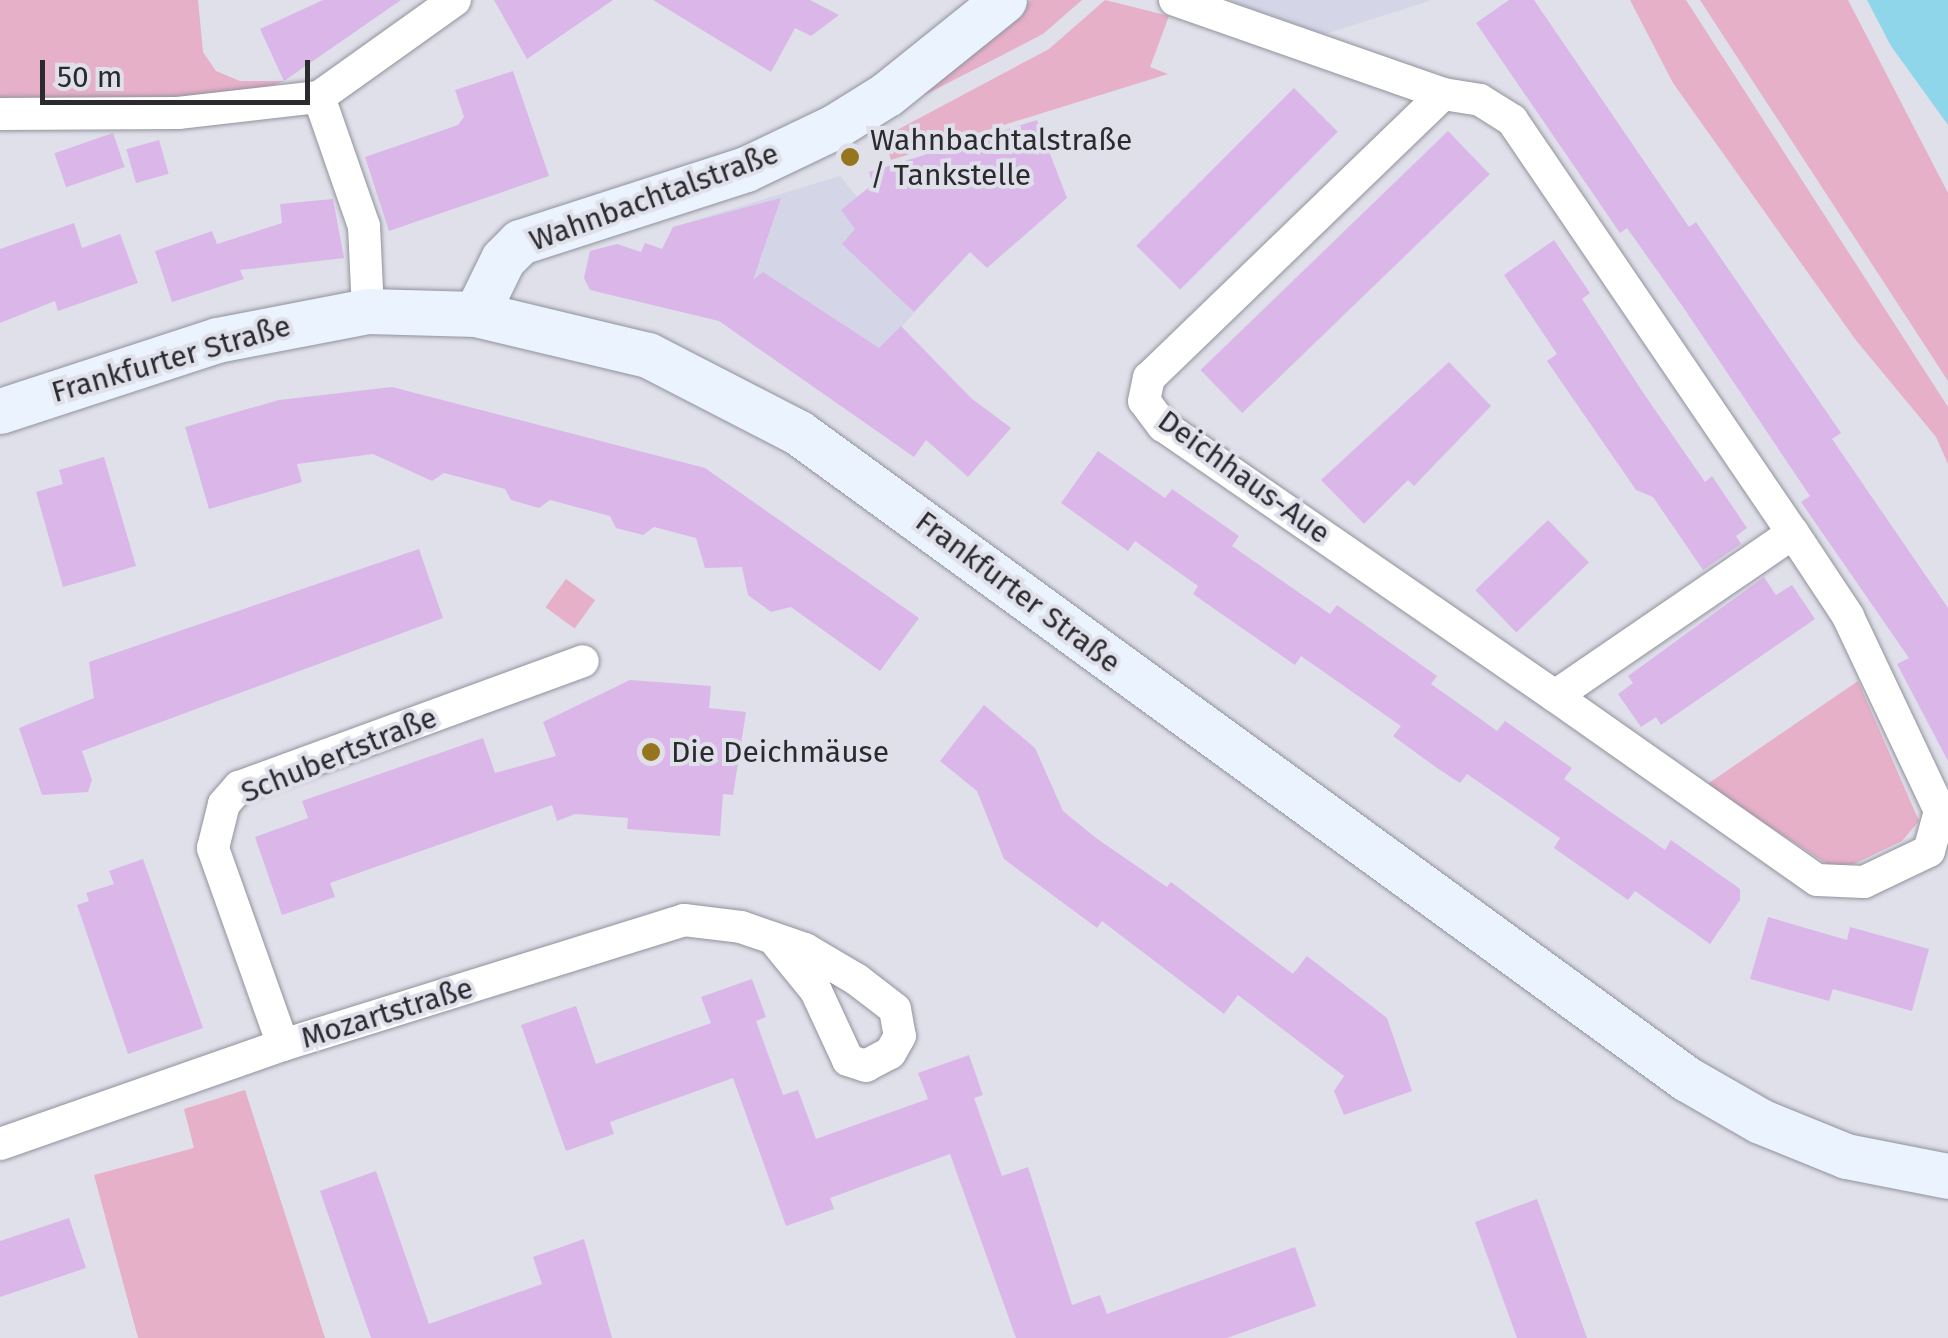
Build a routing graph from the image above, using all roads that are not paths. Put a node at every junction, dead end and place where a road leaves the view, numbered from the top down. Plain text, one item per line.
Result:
1 (456, 0) edge
2 (1004, 0) edge
3 (1175, 0) edge
4 (1444, 94) junction
5 (319, 97) junction
6 (0, 114) edge
7 (368, 311) junction
8 (476, 314) junction
9 (0, 411) edge
10 (1793, 532) junction
11 (583, 661) dead end
12 (1555, 696) junction
13 (777, 944) dead end
14 (282, 1045) junction
15 (0, 1144) edge
16 (1948, 1176) edge

1 - 5 street
2 - 8 main road, Wahnbachtalstraße
3 - 4 street, Deichhaus-Aue
4 - 10 street, Deichhaus-Aue
4 - 12 street, Deichhaus-Aue
5 - 6 street
5 - 7 street
7 - 8 main road, Frankfurter Straße
7 - 9 main road, Frankfurter Straße
8 - 16 main road, Frankfurter Straße
10 - 12 street
10 - 12 street, Deichhaus-Aue
11 - 14 street, Schubertstraße
13 - 14 street, Mozartstraße
14 - 15 street, Mozartstraße

